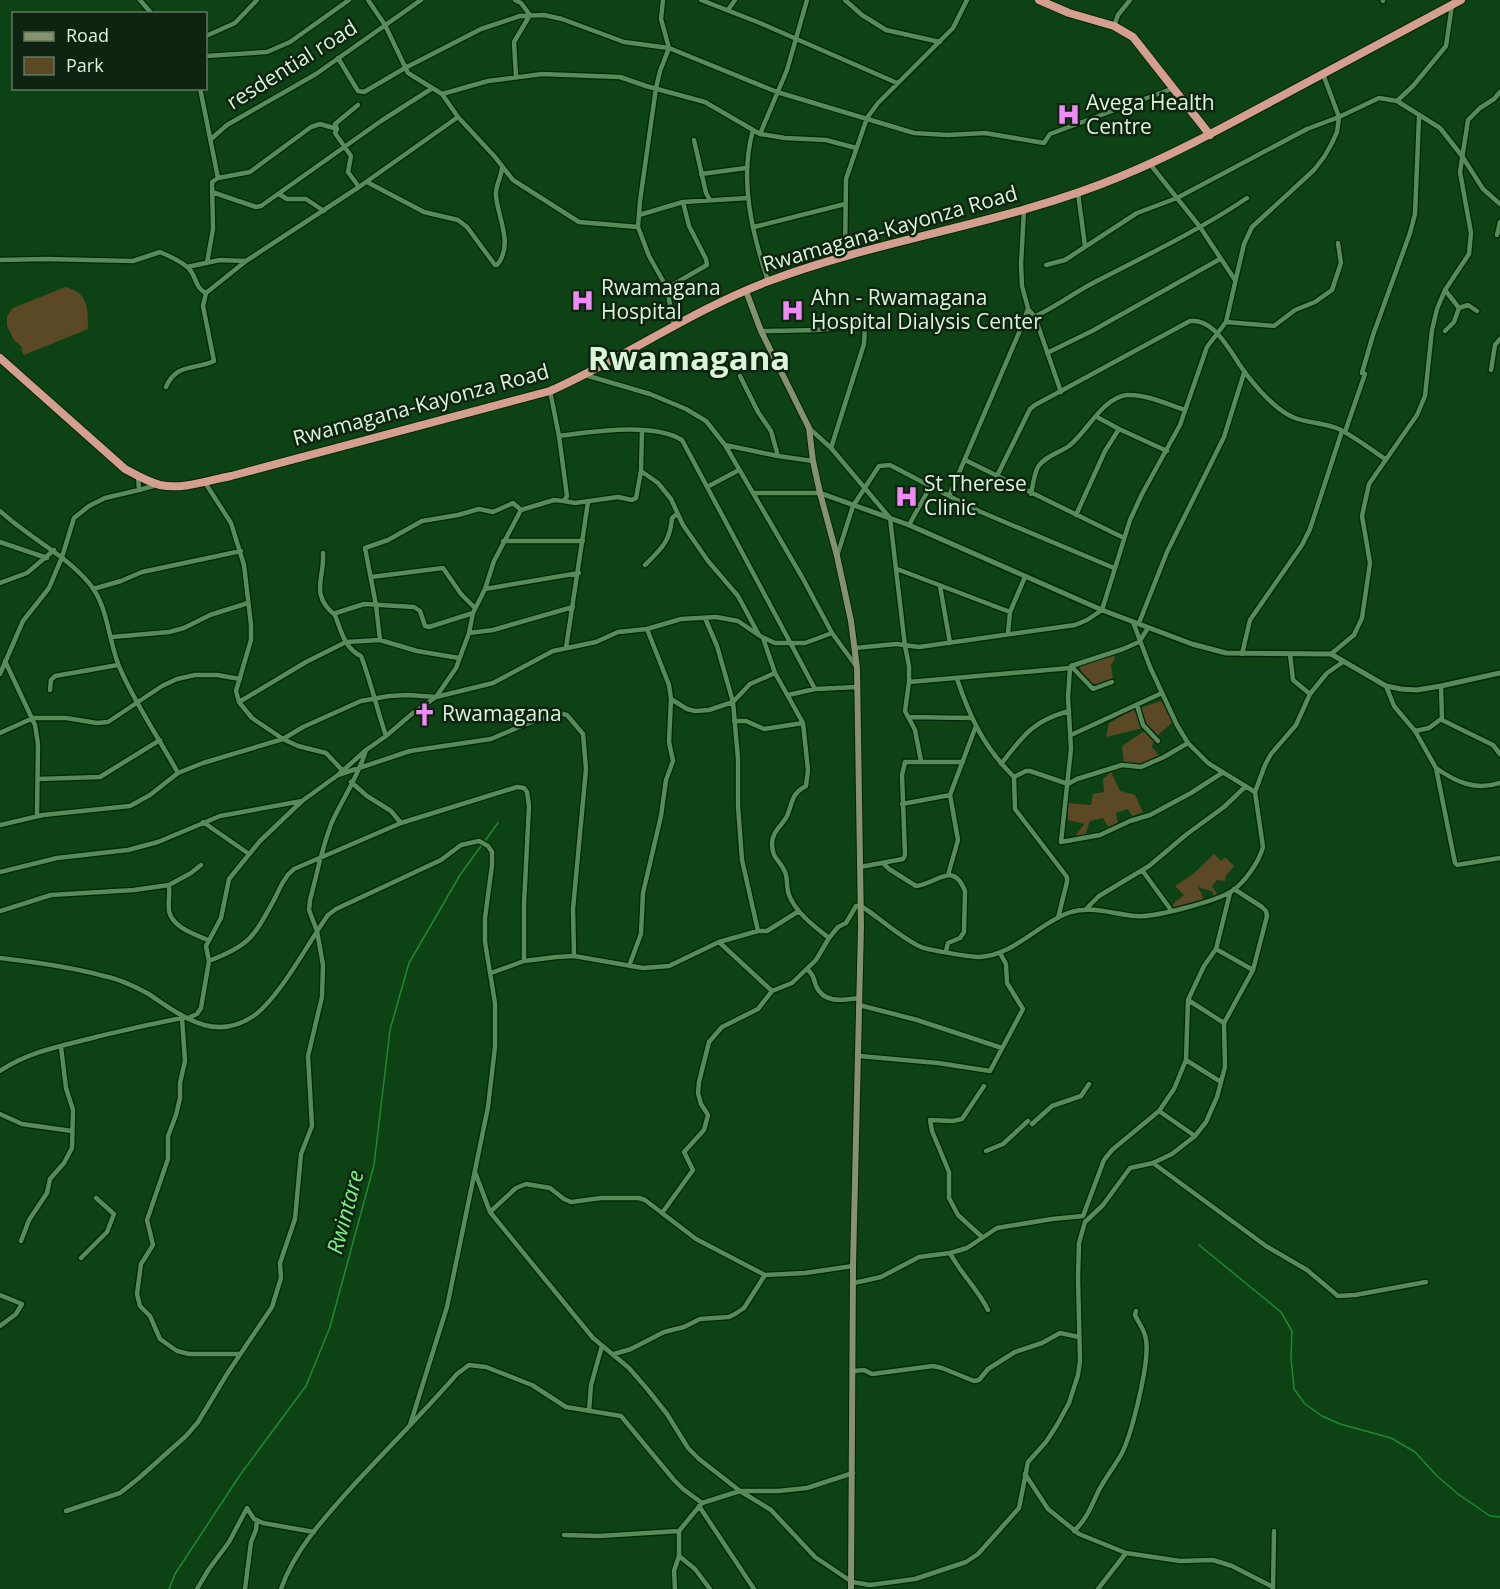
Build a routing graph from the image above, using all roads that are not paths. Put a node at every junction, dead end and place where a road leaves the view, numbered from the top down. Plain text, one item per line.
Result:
1 (140, 0) edge
2 (257, 0) edge
3 (349, 0) edge
4 (368, 0) edge
5 (421, 0) edge
6 (515, 0) edge
7 (663, 0) edge
8 (701, 0) edge
9 (735, 0) edge
10 (807, 0) edge
11 (845, 0) edge
12 (967, 0) edge
13 (1039, 0) edge
14 (1130, 0) edge
15 (1461, 0) edge
16 (1452, 5) junction
17 (728, 10) junction
18 (150, 12) edge
19 (530, 15) junction
20 (385, 25) junction
21 (1114, 26) junction
22 (207, 36) edge
23 (796, 40) junction
24 (940, 42) junction
25 (669, 48) junction
26 (207, 56) edge
27 (338, 58) junction
28 (405, 68) junction
29 (1323, 74) junction
30 (516, 77) junction
31 (897, 83) junction
32 (656, 88) junction
33 (1174, 88) junction
34 (431, 89) junction
35 (200, 90) edge
36 (777, 92) junction
37 (1500, 92) edge
38 (442, 94) junction
39 (1397, 101) junction
40 (358, 105) dead end
41 (458, 117) junction
42 (1339, 117) junction
43 (1419, 117) junction
44 (867, 118) junction
45 (337, 129) junction
46 (753, 130) junction
47 (760, 134) junction
48 (1210, 135) junction
49 (211, 139) junction
50 (694, 140) dead end
51 (346, 146) junction
52 (856, 148) junction
53 (1462, 156) junction
54 (1150, 164) junction
55 (502, 168) junction
56 (747, 168) junction
57 (1460, 169) junction
58 (1470, 170) junction
59 (701, 174) junction
60 (218, 178) junction
61 (367, 182) junction
62 (359, 187) junction
63 (212, 192) junction
64 (1078, 193) junction
65 (279, 194) junction
66 (706, 194) junction
67 (748, 198) junction
68 (1177, 198) junction
69 (1247, 198) dead end
70 (710, 200) junction
71 (702, 201) junction
72 (683, 202) junction
73 (845, 204) junction
74 (1500, 204) edge
75 (1024, 210) junction
76 (324, 211) junction
77 (639, 215) junction
78 (1500, 222) edge
79 (639, 227) junction
80 (754, 227) junction
81 (1200, 227) junction
82 (1497, 235) dead end
83 (1338, 243) dead end
84 (1085, 246) junction
85 (845, 256) junction
86 (1220, 259) junction
87 (0, 260) edge
88 (246, 261) junction
89 (207, 263) junction
90 (1046, 265) dead end
91 (187, 267) junction
92 (1235, 280) junction
93 (768, 281) junction
94 (667, 288) junction
95 (1445, 290) junction
96 (746, 291) junction
97 (206, 293) junction
98 (1028, 308) junction
99 (1459, 308) junction
100 (1477, 311) dead end
101 (1035, 317) junction
102 (1024, 321) junction
103 (1226, 322) junction
104 (674, 327) junction
105 (762, 331) junction
106 (1445, 331) dead end
107 (1218, 333) junction
108 (1500, 339) edge
109 (1047, 353) junction
110 (0, 358) edge
111 (1491, 370) dead end
112 (1244, 372) junction
113 (585, 375) junction
114 (740, 375) dead end
115 (166, 387) dead end
116 (550, 391) junction
117 (1061, 392) junction
118 (1185, 410) junction
119 (1097, 417) junction
120 (809, 428) junction
121 (1119, 429) junction
122 (642, 431) junction
123 (1342, 431) junction
124 (559, 436) junction
125 (725, 445) junction
126 (831, 448) junction
127 (1167, 451) junction
128 (777, 456) junction
129 (964, 459) junction
130 (1385, 459) junction
131 (813, 461) junction
132 (739, 470) junction
133 (641, 471) junction
134 (138, 476) junction
135 (997, 476) junction
136 (204, 481) junction
137 (159, 485) junction
138 (707, 487) junction
139 (864, 487) junction
140 (930, 487) junction
141 (139, 490) junction
142 (753, 493) junction
143 (820, 494) junction
144 (1031, 494) junction
145 (949, 496) junction
146 (564, 501) junction
147 (588, 502) junction
148 (853, 506) junction
149 (521, 510) junction
150 (0, 511) edge
151 (677, 514) junction
152 (1076, 515) junction
153 (890, 518) junction
154 (909, 525) junction
155 (1124, 538) junction
156 (503, 541) junction
157 (583, 541) junction
158 (0, 542) edge
159 (54, 550) junction
160 (241, 551) junction
161 (323, 553) dead end
162 (837, 556) junction
163 (62, 557) junction
164 (47, 558) junction
165 (645, 566) dead end
166 (1114, 568) junction
167 (897, 569) junction
168 (579, 573) junction
169 (371, 577) junction
170 (1025, 577) junction
171 (0, 583) edge
172 (940, 586) junction
173 (93, 589) junction
174 (485, 589) junction
175 (248, 603) junction
176 (376, 605) junction
177 (573, 607) junction
178 (474, 610) junction
179 (1102, 610) junction
180 (1010, 612) junction
181 (335, 615) junction
182 (705, 618) junction
183 (1136, 622) junction
184 (647, 628) junction
185 (1148, 628) junction
186 (469, 633) junction
187 (832, 633) junction
188 (1008, 633) junction
189 (112, 637) junction
190 (761, 637) junction
191 (380, 639) junction
192 (346, 642) junction
193 (1139, 642) junction
194 (950, 643) junction
195 (791, 644) junction
196 (905, 646) junction
197 (566, 648) junction
198 (855, 648) junction
199 (1242, 654) junction
200 (1290, 654) junction
201 (1332, 654) junction
202 (459, 658) junction
203 (5, 661) junction
204 (1343, 662) junction
205 (118, 665) junction
206 (1071, 667) junction
207 (857, 668) junction
208 (775, 673) junction
209 (1500, 673) edge
210 (0, 674) edge
211 (240, 679) junction
212 (957, 679) junction
213 (909, 682) junction
214 (1112, 682) dead end
215 (1386, 686) junction
216 (1441, 686) junction
217 (858, 687) junction
218 (815, 689) junction
219 (50, 690) dead end
220 (1162, 693) junction
221 (1310, 694) junction
222 (788, 695) junction
223 (436, 697) junction
224 (374, 699) junction
225 (671, 699) junction
226 (138, 701) junction
227 (239, 702) junction
228 (733, 702) junction
229 (1137, 705) junction
230 (1069, 711) junction
231 (909, 717) junction
232 (33, 718) junction
233 (970, 718) junction
234 (1441, 719) junction
235 (734, 721) junction
236 (803, 723) junction
237 (976, 726) junction
238 (1415, 731) junction
239 (0, 733) edge
240 (1071, 735) junction
241 (386, 736) junction
242 (283, 739) junction
243 (160, 740) junction
244 (1158, 741) dead end
245 (1188, 743) junction
246 (858, 745) junction
247 (366, 750) junction
248 (1500, 754) edge
249 (921, 761) junction
250 (963, 762) junction
251 (1001, 764) junction
252 (362, 767) junction
253 (1436, 768) junction
254 (342, 770) junction
255 (1222, 773) junction
256 (178, 774) junction
257 (338, 775) junction
258 (1014, 777) junction
259 (38, 779) junction
260 (351, 782) junction
261 (1500, 783) edge
262 (1068, 784) junction
263 (1245, 787) junction
264 (1255, 792) junction
265 (950, 795) junction
266 (302, 801) junction
267 (902, 804) junction
268 (37, 816) junction
269 (203, 822) junction
270 (401, 823) junction
271 (0, 825) edge
272 (249, 854) junction
273 (322, 855) junction
274 (1500, 858) edge
275 (884, 864) junction
276 (201, 865) dead end
277 (860, 867) junction
278 (1142, 870) junction
279 (0, 872) edge
280 (948, 875) junction
281 (169, 885) junction
282 (860, 888) junction
283 (1232, 891) junction
284 (861, 906) junction
285 (1088, 908) junction
286 (1171, 910) junction
287 (0, 911) edge
288 (799, 911) junction
289 (1058, 918) junction
290 (317, 931) junction
291 (758, 932) junction
292 (829, 938) junction
293 (208, 940) junction
294 (718, 942) junction
295 (1216, 949) junction
296 (946, 951) junction
297 (1000, 952) junction
298 (574, 956) junction
299 (0, 958) edge
300 (209, 961) junction
301 (524, 961) junction
302 (860, 963) junction
303 (629, 966) junction
304 (807, 969) junction
305 (1253, 970) junction
306 (491, 973) junction
307 (772, 992) junction
308 (1188, 1000) junction
309 (859, 1001) junction
310 (185, 1018) junction
311 (1224, 1023) junction
312 (61, 1047) junction
313 (1002, 1048) junction
314 (859, 1056) junction
315 (1186, 1060) junction
316 (0, 1071) edge
317 (1221, 1082) junction
318 (1089, 1084) dead end
319 (984, 1086) dead end
320 (1159, 1112) junction
321 (0, 1114) edge
322 (72, 1131) junction
323 (1195, 1136) junction
324 (986, 1151) dead end
325 (1153, 1162) junction
326 (475, 1172) junction
327 (96, 1198) dead end
328 (490, 1212) junction
329 (662, 1213) junction
330 (982, 1237) junction
331 (21, 1241) dead end
332 (950, 1253) junction
333 (81, 1258) dead end
334 (854, 1266) junction
335 (765, 1275) junction
336 (1426, 1282) dead end
337 (854, 1283) junction
338 (0, 1295) edge
339 (987, 1310) dead end
340 (1136, 1311) dead end
341 (0, 1326) edge
342 (1079, 1337) junction
343 (602, 1346) junction
344 (240, 1354) junction
345 (614, 1354) junction
346 (854, 1371) junction
347 (589, 1411) junction
348 (410, 1425) junction
349 (853, 1473) junction
350 (1025, 1474) junction
351 (740, 1491) junction
352 (700, 1505) junction
353 (66, 1511) dead end
354 (257, 1520) junction
355 (679, 1531) junction
356 (314, 1532) junction
357 (1074, 1532) junction
358 (1274, 1532) dead end
359 (564, 1535) dead end
360 (1126, 1553) junction
361 (679, 1556) junction
362 (851, 1586) edge
363 (1273, 1588) edge
364 (197, 1589) edge
365 (245, 1589) edge
366 (281, 1589) edge
367 (675, 1589) edge
368 (710, 1589) edge
369 (754, 1589) edge
370 (1098, 1589) edge

1 - 18 street
2 - 22 street
3 - 26 street
4 - 20 street
5 - 20 street, resdential road
6 - 19 street
7 - 25 street
8 - 17 street
9 - 17 street
10 - 23 street
11 - 24 street
12 - 24 street
13 - 21 highway
14 - 21 street
15 - 16 highway, Rwamagana-Kayonza Road
16 - 29 highway, Rwamagana-Kayonza Road
16 - 39 street
17 - 23 street
19 - 25 street
19 - 28 street
19 - 30 street
20 - 27 street, resdential road
20 - 28 street
21 - 33 highway
23 - 31 street
23 - 36 street
24 - 31 street
25 - 32 street
25 - 36 street
27 - 28 street
27 - 49 street, resdential road
28 - 34 street
29 - 42 street
29 - 48 highway, Rwamagana-Kayonza Road
30 - 32 street
30 - 38 street
31 - 44 street
32 - 46 street
32 - 77 street
33 - 44 street
33 - 48 highway
34 - 38 street
34 - 51 street
35 - 49 street, resdential road
36 - 44 street
36 - 47 street
37 - 53 street
38 - 41 street
39 - 42 street
39 - 43 street
40 - 45 street
41 - 55 street
41 - 61 street
42 - 68 street
42 - 92 street
43 - 53 street
43 - 123 street
44 - 52 street
45 - 51 street
45 - 60 street
46 - 47 street
46 - 56 street
47 - 52 street
48 - 54 highway, Rwamagana-Kayonza Road
49 - 60 street, resdential road
50 - 59 street
51 - 62 street
51 - 65 street
52 - 73 street
53 - 57 street
53 - 58 street
54 - 64 highway, Rwamagana-Kayonza Road
54 - 68 street
55 - 61 street
55 - 79 street
56 - 59 street
56 - 67 street
57 - 58 street
57 - 95 street
58 - 74 street
59 - 66 street
60 - 63 street
61 - 62 street
62 - 76 street
63 - 65 street
63 - 89 street
64 - 75 highway, Rwamagana-Kayonza Road
64 - 84 street
65 - 76 street
66 - 70 street
66 - 71 street
67 - 70 street
67 - 80 street
68 - 81 street
68 - 84 street
69 - 81 street
70 - 71 street
71 - 72 street
72 - 77 street
72 - 94 street
73 - 80 street
73 - 85 street
75 - 85 highway, Rwamagana-Kayonza Road
75 - 98 street
76 - 88 street
77 - 79 street
78 - 82 street
79 - 94 street
80 - 93 street
81 - 86 street
81 - 101 street
83 - 103 street
84 - 90 street
85 - 93 highway, Rwamagana-Kayonza Road
86 - 92 street
86 - 109 street
87 - 91 street
88 - 89 street
88 - 97 street
89 - 91 street
91 - 97 street
92 - 103 street
93 - 96 highway, Rwamagana-Kayonza Road
94 - 104 street
95 - 99 street
95 - 130 street
96 - 104 highway, Rwamagana-Kayonza Road
96 - 105 main road
97 - 115 street
98 - 101 street
98 - 102 street
99 - 100 street
99 - 106 street
101 - 102 street
101 - 109 street
102 - 129 street
103 - 107 street
104 - 113 highway, Rwamagana-Kayonza Road
105 - 120 main road
105 - 126 street
107 - 112 street
107 - 117 street
107 - 118 street
108 - 111 street
109 - 117 street
110 - 134 highway, Rwamagana-Kayonza Road
112 - 123 street
112 - 183 street
113 - 116 highway, Rwamagana-Kayonza Road
113 - 125 street
114 - 128 street
116 - 124 street
116 - 136 highway, Rwamagana-Kayonza Road
117 - 135 street
118 - 119 street
118 - 127 street
119 - 121 street
119 - 144 street
120 - 126 street
120 - 131 main road
121 - 127 street
121 - 152 street
122 - 124 street
122 - 133 street
122 - 138 street
123 - 130 street
123 - 199 street
124 - 146 street
125 - 128 street
125 - 132 street
126 - 139 street
127 - 155 street
128 - 131 street
129 - 135 street
129 - 145 street
130 - 201 street
131 - 143 main road
132 - 138 street
132 - 142 street
133 - 147 street
133 - 151 street
134 - 137 highway, Rwamagana-Kayonza Road
134 - 141 street
135 - 144 street
136 - 137 highway, Rwamagana-Kayonza Road
136 - 160 street
137 - 141 street
138 - 195 street
139 - 140 street
139 - 148 street
139 - 153 street
140 - 145 street
140 - 154 street
141 - 163 street
142 - 143 street
142 - 187 street
143 - 148 street
143 - 162 main road
144 - 152 street
145 - 166 street
146 - 147 street
146 - 149 street
147 - 157 street
148 - 153 street
148 - 162 street
149 - 156 street
149 - 169 street
150 - 159 street
151 - 165 street
151 - 190 street
152 - 155 street
153 - 154 street
153 - 167 street
154 - 170 street
155 - 166 street
156 - 157 street
156 - 174 street
157 - 168 street
158 - 164 street
159 - 163 street
159 - 164 street
160 - 173 street
160 - 175 street
161 - 181 street
162 - 198 main road
163 - 173 street
163 - 203 street
164 - 171 street
166 - 179 street
167 - 172 street
167 - 196 street
168 - 174 street
168 - 177 street
169 - 176 street
169 - 178 street
170 - 179 street
170 - 180 street
172 - 180 street
172 - 194 street
173 - 189 street
174 - 178 street
175 - 189 street
175 - 211 street
176 - 178 street
176 - 181 street
176 - 191 street
177 - 186 street
177 - 197 street
178 - 186 street
179 - 183 street
179 - 188 street
180 - 188 street
181 - 192 street
182 - 184 street
182 - 190 street
182 - 228 street
183 - 185 street
183 - 193 street
184 - 197 street
184 - 225 street
185 - 193 street
185 - 199 street
186 - 202 street
187 - 195 street
187 - 207 street
188 - 194 street
189 - 205 street
190 - 195 street
190 - 208 street
191 - 192 street
191 - 202 street
192 - 224 street
192 - 227 street
193 - 206 street
193 - 220 street
194 - 196 street
195 - 218 street
196 - 198 street
196 - 213 street
197 - 223 street
198 - 207 main road
199 - 200 street
200 - 201 street
200 - 221 street
201 - 204 street
202 - 223 street
203 - 210 street
203 - 232 street
204 - 215 street
204 - 221 street
205 - 219 street
205 - 226 street
206 - 212 street
206 - 214 street
206 - 230 street
207 - 217 main road
208 - 222 street
208 - 228 street
209 - 216 street
211 - 226 street
211 - 227 street
212 - 213 street
212 - 233 street
213 - 231 street
215 - 216 street
215 - 238 street
216 - 234 street
217 - 218 street
217 - 246 main road
218 - 222 street
220 - 229 street
220 - 245 street
221 - 264 street
222 - 236 street
223 - 224 street
223 - 241 street
224 - 241 street
224 - 242 street
225 - 228 street
225 - 303 street
226 - 232 street
226 - 243 street
227 - 242 street
228 - 235 street
229 - 240 street
229 - 244 street
230 - 240 street
230 - 251 street
231 - 233 street
231 - 249 street
232 - 239 street
232 - 259 street
233 - 237 street
234 - 238 street
234 - 248 street
235 - 236 street
235 - 291 street
236 - 288 street
237 - 250 street
237 - 251 street
238 - 253 street
240 - 262 street
241 - 247 street
242 - 254 street
242 - 256 street
243 - 256 street
243 - 259 street
245 - 255 street
245 - 262 street
246 - 277 main road
246 - 282 street
247 - 252 street
247 - 254 street
249 - 250 street
249 - 267 street
250 - 265 street
251 - 258 street
252 - 257 street
252 - 260 street
252 - 298 street
253 - 261 street
253 - 274 street
254 - 257 street
255 - 262 street
255 - 263 street
256 - 268 street
257 - 266 street
258 - 262 street
258 - 289 street
259 - 268 street
260 - 270 street
260 - 273 street
263 - 264 street
263 - 278 street
264 - 283 street
265 - 267 street
265 - 280 street
266 - 269 street
266 - 272 street
267 - 275 street
268 - 271 street
269 - 272 street
269 - 279 street
270 - 273 street
270 - 301 street
272 - 293 street
273 - 290 street
273 - 300 street
275 - 277 street
275 - 280 street
276 - 281 street
277 - 282 main road
278 - 285 street
278 - 286 street
280 - 296 street
281 - 287 street
281 - 293 street
282 - 284 main road
282 - 302 street
283 - 286 street
283 - 295 street
283 - 305 street
284 - 292 street
284 - 296 street
284 - 302 main road
285 - 286 street
285 - 289 street
288 - 291 street
288 - 292 street
289 - 297 street
290 - 306 street
290 - 310 street
290 - 344 street
291 - 294 street
292 - 304 street
293 - 300 street
294 - 303 street
294 - 307 street
295 - 305 street
295 - 308 street
296 - 297 street
297 - 313 street
298 - 301 street
298 - 303 street
299 - 310 street
300 - 310 street
301 - 306 street
302 - 309 main road
304 - 307 street
304 - 309 street
305 - 311 street
306 - 326 street
307 - 329 street
308 - 311 street
308 - 315 street
309 - 313 street
309 - 314 main road
310 - 312 street
310 - 344 street
311 - 317 street
312 - 316 street
312 - 322 street
313 - 314 street
314 - 334 main road
315 - 317 street
315 - 320 street
317 - 323 street
318 - 324 street
319 - 330 street
320 - 323 street
320 - 330 street
321 - 322 street
322 - 331 street
323 - 325 street
325 - 336 street
325 - 342 street
326 - 328 street
326 - 348 street
327 - 333 street
328 - 329 street
328 - 343 street
329 - 335 street
330 - 332 street
332 - 337 street
332 - 339 street
334 - 335 street
334 - 337 main road
335 - 345 street
337 - 346 main road
338 - 341 street
340 - 357 street
342 - 346 street
342 - 350 street
343 - 345 street
343 - 347 street
344 - 353 street
345 - 351 street
346 - 349 main road
347 - 348 street
347 - 352 street
348 - 356 street
349 - 351 street
349 - 362 main road
350 - 357 street
350 - 362 street
351 - 352 street
351 - 362 street
352 - 355 street
352 - 369 street
354 - 356 street
354 - 364 street
354 - 365 street
355 - 359 street
355 - 361 street
356 - 366 street
357 - 360 street
358 - 363 street
360 - 363 street
360 - 370 street
361 - 367 street
361 - 368 street

